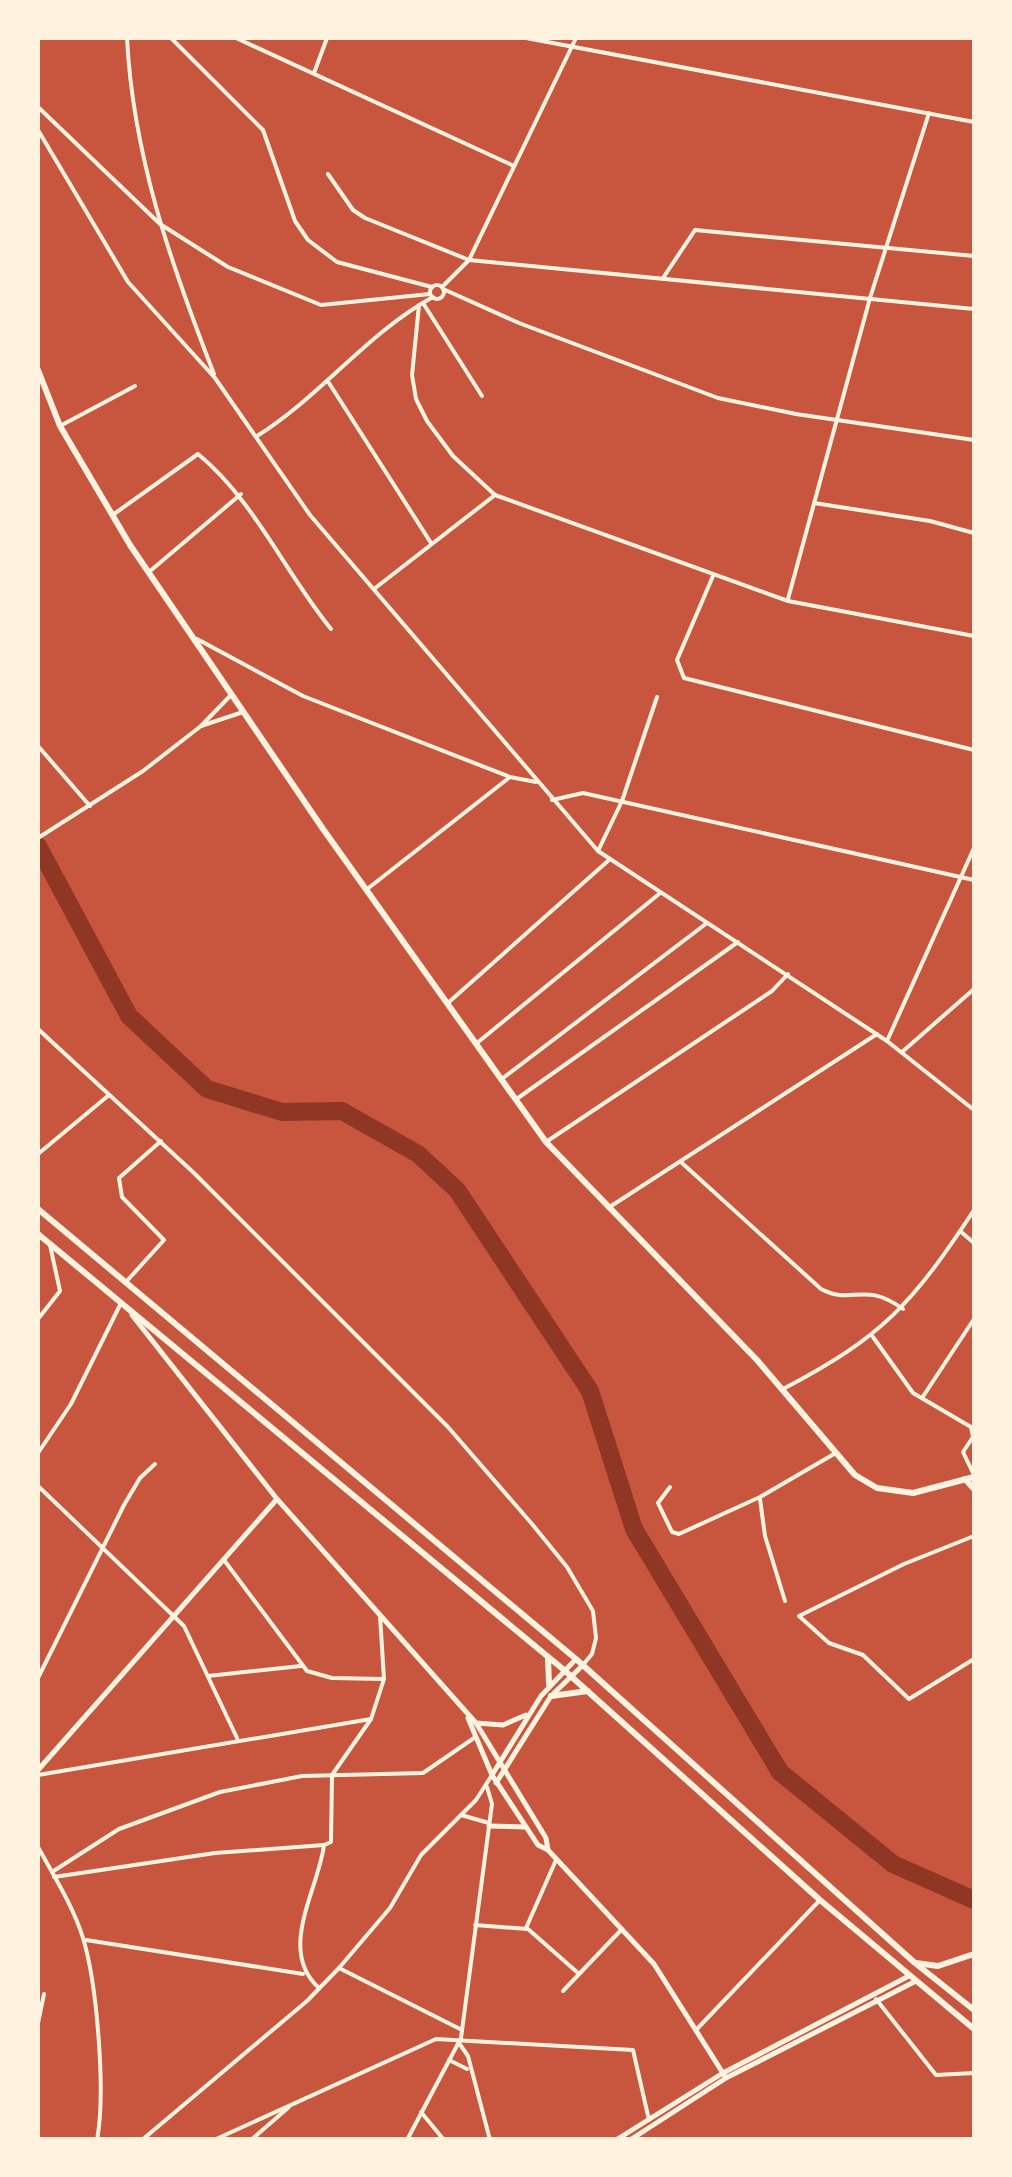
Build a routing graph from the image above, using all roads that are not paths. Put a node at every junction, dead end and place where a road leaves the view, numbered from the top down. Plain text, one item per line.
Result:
1 (127, 38) edge
2 (171, 38) edge
3 (236, 38) edge
4 (327, 38) edge
5 (526, 38) edge
6 (576, 38) edge
7 (573, 44) junction
8 (314, 72) junction
9 (38, 107) edge
10 (929, 114) junction
11 (974, 122) edge
12 (38, 130) edge
13 (514, 166) junction
14 (328, 174) dead end
15 (160, 224) junction
16 (888, 247) junction
17 (974, 256) edge
18 (469, 260) junction
19 (662, 278) junction
20 (442, 288) junction
21 (431, 293) junction
22 (870, 298) junction
23 (421, 304) junction
24 (974, 309) edge
25 (38, 370) edge
26 (216, 378) junction
27 (328, 382) junction
28 (40, 383) edge
29 (135, 386) dead end
30 (482, 396) dead end
31 (837, 420) junction
32 (60, 426) junction
33 (257, 436) junction
34 (974, 440) edge
35 (241, 494) junction
36 (495, 495) junction
37 (814, 503) junction
38 (112, 515) junction
39 (974, 533) edge
40 (432, 543) junction
41 (149, 572) junction
42 (713, 576) junction
43 (374, 589) junction
44 (788, 600) junction
45 (331, 628) dead end
46 (974, 636) edge
47 (197, 639) junction
48 (231, 695) junction
49 (657, 697) dead end
50 (243, 712) junction
51 (201, 726) junction
52 (38, 746) edge
53 (974, 750) edge
54 (510, 777) junction
55 (536, 782) junction
56 (552, 800) junction
57 (622, 802) junction
58 (90, 806) junction
59 (38, 838) edge
60 (974, 848) edge
61 (598, 850) junction
62 (608, 860) junction
63 (964, 878) junction
64 (974, 880) edge
65 (366, 890) junction
66 (659, 894) junction
67 (707, 923) junction
68 (738, 942) junction
69 (788, 974) junction
70 (974, 989) edge
71 (446, 1005) junction
72 (38, 1029) edge
73 (877, 1034) junction
74 (887, 1041) junction
75 (474, 1045) junction
76 (902, 1052) junction
77 (499, 1080) junction
78 (109, 1094) junction
79 (514, 1101) junction
80 (974, 1110) edge
81 (161, 1142) junction
82 (546, 1142) junction
83 (38, 1154) edge
84 (682, 1163) junction
85 (608, 1208) junction
86 (38, 1209) edge
87 (974, 1210) edge
88 (966, 1222) junction
89 (974, 1230) edge
90 (960, 1231) junction
91 (38, 1234) edge
92 (974, 1243) edge
93 (50, 1245) junction
94 (125, 1284) junction
95 (123, 1305) junction
96 (903, 1308) junction
97 (974, 1319) edge
98 (38, 1320) edge
99 (873, 1338) junction
100 (783, 1389) junction
101 (922, 1399) junction
102 (38, 1453) edge
103 (834, 1454) junction
104 (155, 1464) dead end
105 (974, 1476) edge
106 (965, 1480) junction
107 (38, 1486) edge
108 (670, 1487) dead end
109 (974, 1490) edge
110 (760, 1497) junction
111 (277, 1499) junction
112 (974, 1536) edge
113 (103, 1548) junction
114 (224, 1560) junction
115 (785, 1600) dead end
116 (380, 1614) junction
117 (175, 1616) junction
118 (548, 1656) junction
119 (974, 1659) edge
120 (579, 1662) junction
121 (301, 1666) junction
122 (567, 1673) junction
123 (208, 1676) junction
124 (38, 1678) edge
125 (384, 1680) junction
126 (549, 1684) junction
127 (589, 1691) junction
128 (551, 1696) junction
129 (528, 1714) junction
130 (468, 1718) junction
131 (371, 1719) junction
132 (476, 1723) junction
133 (237, 1738) junction
134 (474, 1738) junction
135 (498, 1762) junction
136 (504, 1771) junction
137 (38, 1773) edge
138 (332, 1775) junction
139 (492, 1775) junction
140 (491, 1784) junction
141 (461, 1815) junction
142 (488, 1825) junction
143 (526, 1827) junction
144 (324, 1845) junction
145 (38, 1847) edge
146 (548, 1850) junction
147 (556, 1860) junction
148 (53, 1874) junction
149 (820, 1900) junction
150 (476, 1925) junction
151 (526, 1928) junction
152 (622, 1929) junction
153 (83, 1940) junction
154 (974, 1954) edge
155 (914, 1963) junction
156 (339, 1968) junction
157 (578, 1973) junction
158 (303, 1974) junction
159 (911, 1980) junction
160 (319, 1988) junction
161 (563, 1990) dead end
162 (44, 1994) dead end
163 (875, 1998) junction
164 (974, 2010) edge
165 (38, 2023) edge
166 (974, 2026) edge
167 (698, 2028) junction
168 (462, 2030) junction
169 (460, 2040) junction
170 (449, 2060) junction
171 (469, 2069) junction
172 (974, 2072) edge
173 (724, 2075) junction
174 (290, 2107) junction
175 (421, 2112) junction
176 (648, 2118) junction
177 (650, 2127) junction
178 (100, 2140) edge
179 (142, 2140) edge
180 (214, 2140) edge
181 (251, 2140) edge
182 (408, 2140) edge
183 (444, 2140) edge
184 (490, 2140) edge
185 (616, 2140) edge
186 (630, 2140) edge
187 (648, 2140) edge

1 - 15 street
2 - 21 street
3 - 8 street
4 - 8 street
5 - 7 street
6 - 7 street
7 - 10 street
7 - 13 street
8 - 13 street
9 - 15 street
10 - 11 street
10 - 16 street
12 - 26 street
13 - 18 street
14 - 18 street
15 - 21 street
15 - 26 street
16 - 17 street
16 - 19 street
16 - 22 street
18 - 19 street
18 - 20 street
19 - 22 street
20 - 21 street
20 - 21 street
20 - 31 street
21 - 23 street
22 - 24 street
22 - 31 street
23 - 27 street
23 - 30 street
23 - 36 street
25 - 28 main road
26 - 33 street
27 - 33 street
27 - 40 street
28 - 32 main road
29 - 32 street
31 - 34 street
31 - 37 street
32 - 38 main road
33 - 43 street
35 - 38 street
35 - 41 street
35 - 45 street
36 - 40 street
36 - 42 street
37 - 39 street
37 - 44 street
38 - 41 main road
40 - 43 street
41 - 47 main road
42 - 44 street
42 - 53 street
43 - 55 street
44 - 46 street
47 - 48 main road
47 - 54 street
48 - 50 main road
48 - 51 street
49 - 57 street
50 - 51 street
50 - 65 main road
51 - 58 street
52 - 58 street
54 - 55 street
54 - 65 street
55 - 56 street
56 - 57 street
56 - 61 street
57 - 61 street
57 - 63 street
58 - 59 street
60 - 63 street
61 - 62 street
62 - 66 street
62 - 71 street
63 - 64 street
63 - 74 street
65 - 71 main road
66 - 67 street
66 - 75 street
67 - 68 street
67 - 77 street
68 - 69 street
68 - 79 street
69 - 73 street
69 - 82 street
70 - 76 street
71 - 75 main road
72 - 78 street
73 - 74 street
73 - 84 street
74 - 76 street
75 - 77 main road
76 - 80 street
77 - 79 main road
78 - 81 street
78 - 83 street
79 - 82 main road
81 - 94 street
81 - 120 street
82 - 85 main road
84 - 85 street
84 - 96 street
85 - 100 main road
86 - 94 main road
87 - 88 street
88 - 89 street
88 - 90 street
90 - 92 street
90 - 96 street
91 - 93 main road
93 - 95 main road
93 - 98 street
94 - 120 main road
95 - 102 street
95 - 111 street
95 - 118 main road
96 - 99 street
97 - 101 street
99 - 100 street
99 - 101 street
100 - 103 main road
101 - 105 street
103 - 106 main road
103 - 110 street
104 - 113 street
105 - 106 main road
106 - 109 main road
107 - 113 street
108 - 110 street
110 - 115 street
111 - 114 street
111 - 116 street
112 - 119 street
113 - 117 street
113 - 124 street
114 - 117 street
114 - 121 street
116 - 125 street
116 - 130 street
117 - 123 street
117 - 137 street
118 - 122 main road
118 - 126 main road
120 - 122 street
120 - 155 main road
121 - 123 street
121 - 125 street
122 - 126 street
122 - 127 main road
122 - 128 street
123 - 133 street
125 - 131 street
126 - 129 street
127 - 128 main road
127 - 149 main road
128 - 136 street
129 - 132 street
129 - 135 street
130 - 132 street
130 - 134 street
131 - 133 street
131 - 138 street
132 - 135 street
133 - 137 street
134 - 138 street
134 - 139 street
135 - 136 street
135 - 139 street
136 - 140 street
136 - 146 street
138 - 144 street
138 - 148 street
139 - 140 street
140 - 141 street
140 - 142 street
140 - 143 street
141 - 142 street
141 - 156 street
142 - 143 street
142 - 150 street
143 - 146 street
144 - 148 street
144 - 158 street
145 - 148 street
146 - 147 street
147 - 151 street
147 - 152 street
148 - 153 street
149 - 159 main road
149 - 167 street
150 - 151 street
150 - 168 street
151 - 157 street
152 - 157 street
152 - 167 street
153 - 158 street
153 - 178 street
154 - 155 main road
155 - 164 main road
156 - 160 street
156 - 168 street
157 - 161 street
158 - 160 street
159 - 163 street
159 - 166 main road
160 - 179 street
162 - 165 street
163 - 172 street
163 - 173 street
167 - 173 street
168 - 169 street
169 - 170 street
169 - 171 street
169 - 174 street
169 - 176 street
170 - 171 street
170 - 175 street
171 - 184 street
173 - 176 street
173 - 177 street
174 - 180 street
174 - 181 street
175 - 182 street
175 - 183 street
176 - 177 street
176 - 185 street
177 - 186 street
177 - 187 street

